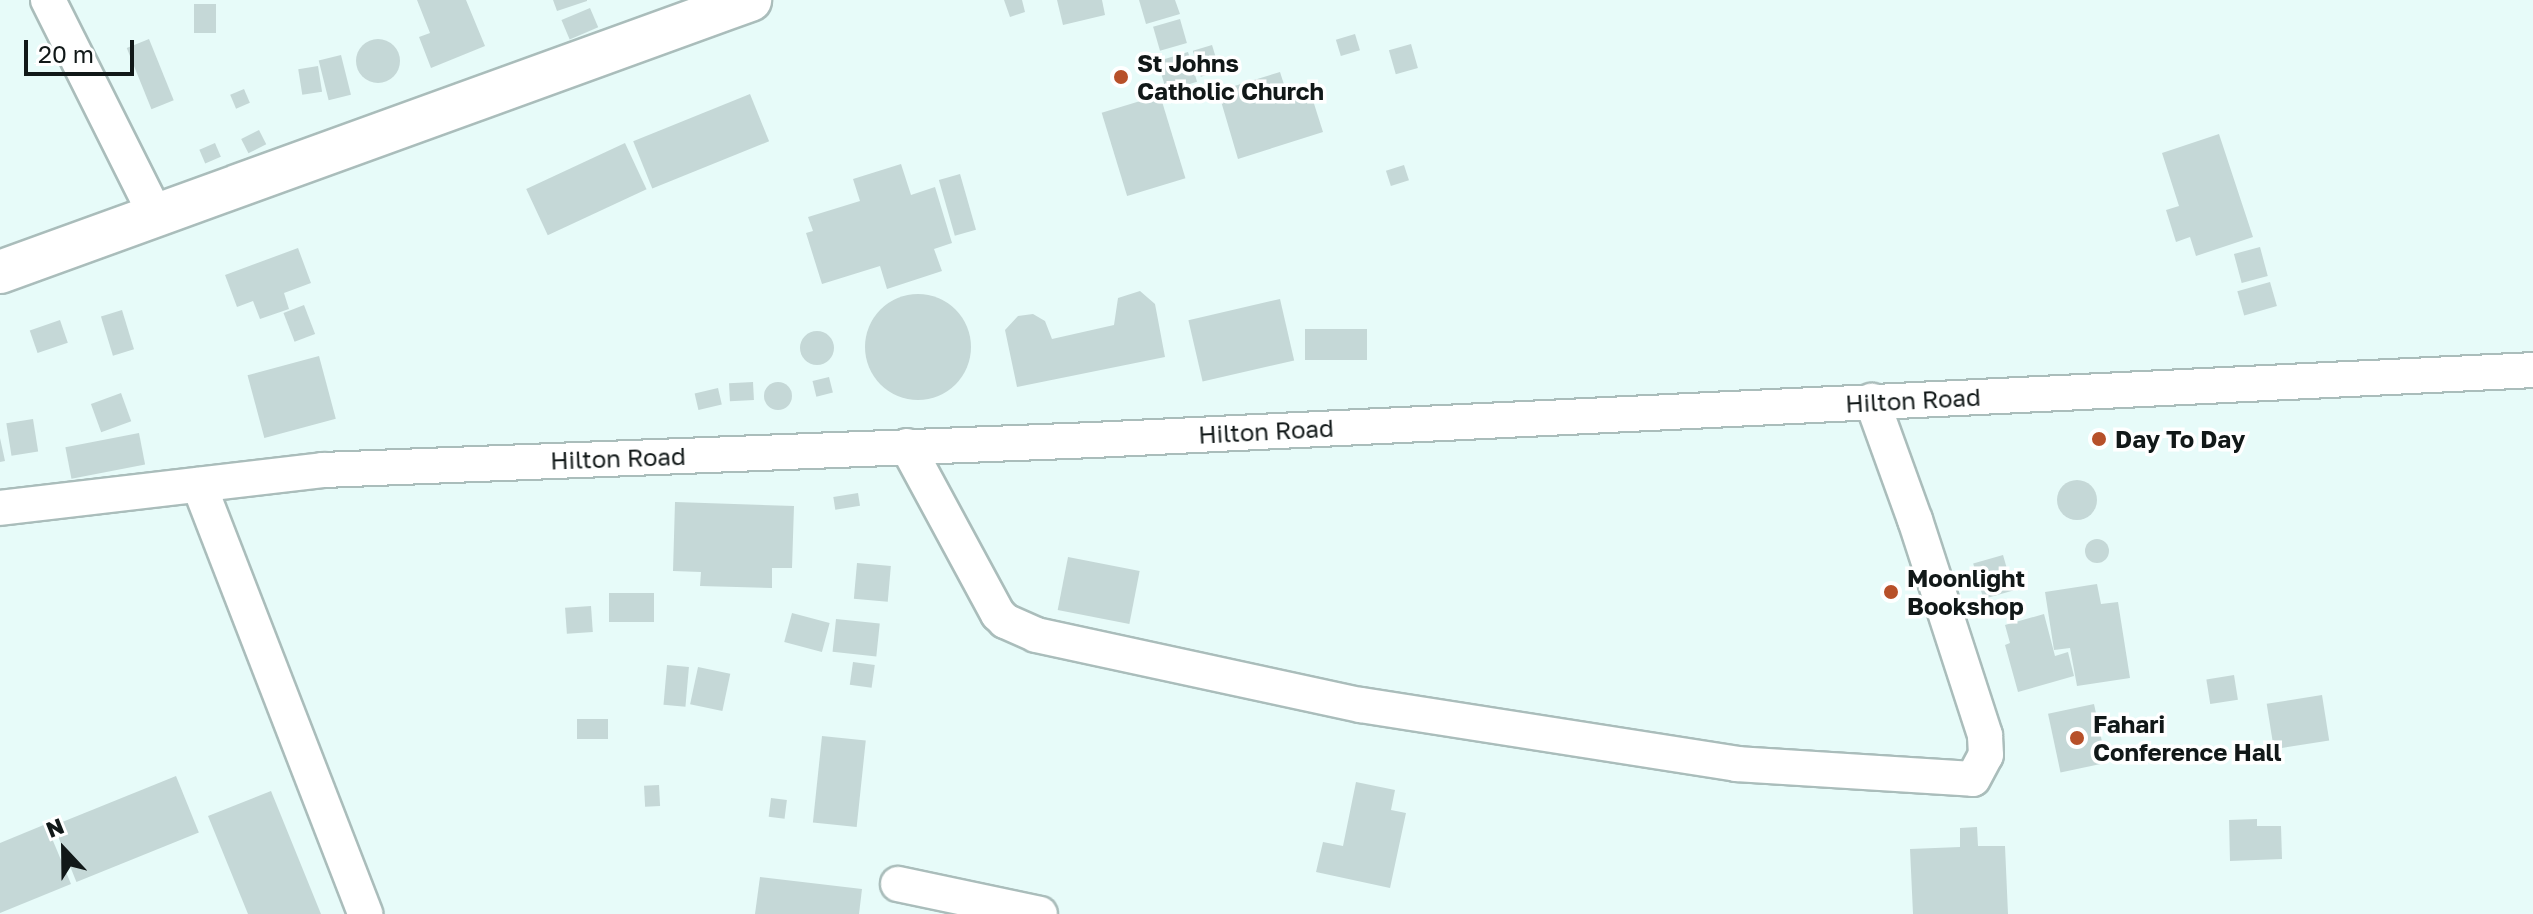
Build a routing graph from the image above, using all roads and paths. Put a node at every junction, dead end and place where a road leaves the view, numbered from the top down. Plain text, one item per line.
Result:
1 (48, 0) edge
2 (750, 0) edge
3 (155, 214) junction
4 (0, 272) edge
5 (2533, 370) edge
6 (1872, 401) junction
7 (907, 446) junction
8 (199, 485) junction
9 (0, 508) edge
10 (898, 884) dead end
11 (365, 914) edge
12 (1040, 914) edge

1 - 3 street
2 - 3 street
3 - 4 street
5 - 6 street, Hilton Road
6 - 7 street, Hilton Road
6 - 7 street
7 - 8 street, Hilton Road
8 - 9 street, Hilton Road
8 - 11 street
10 - 12 street

